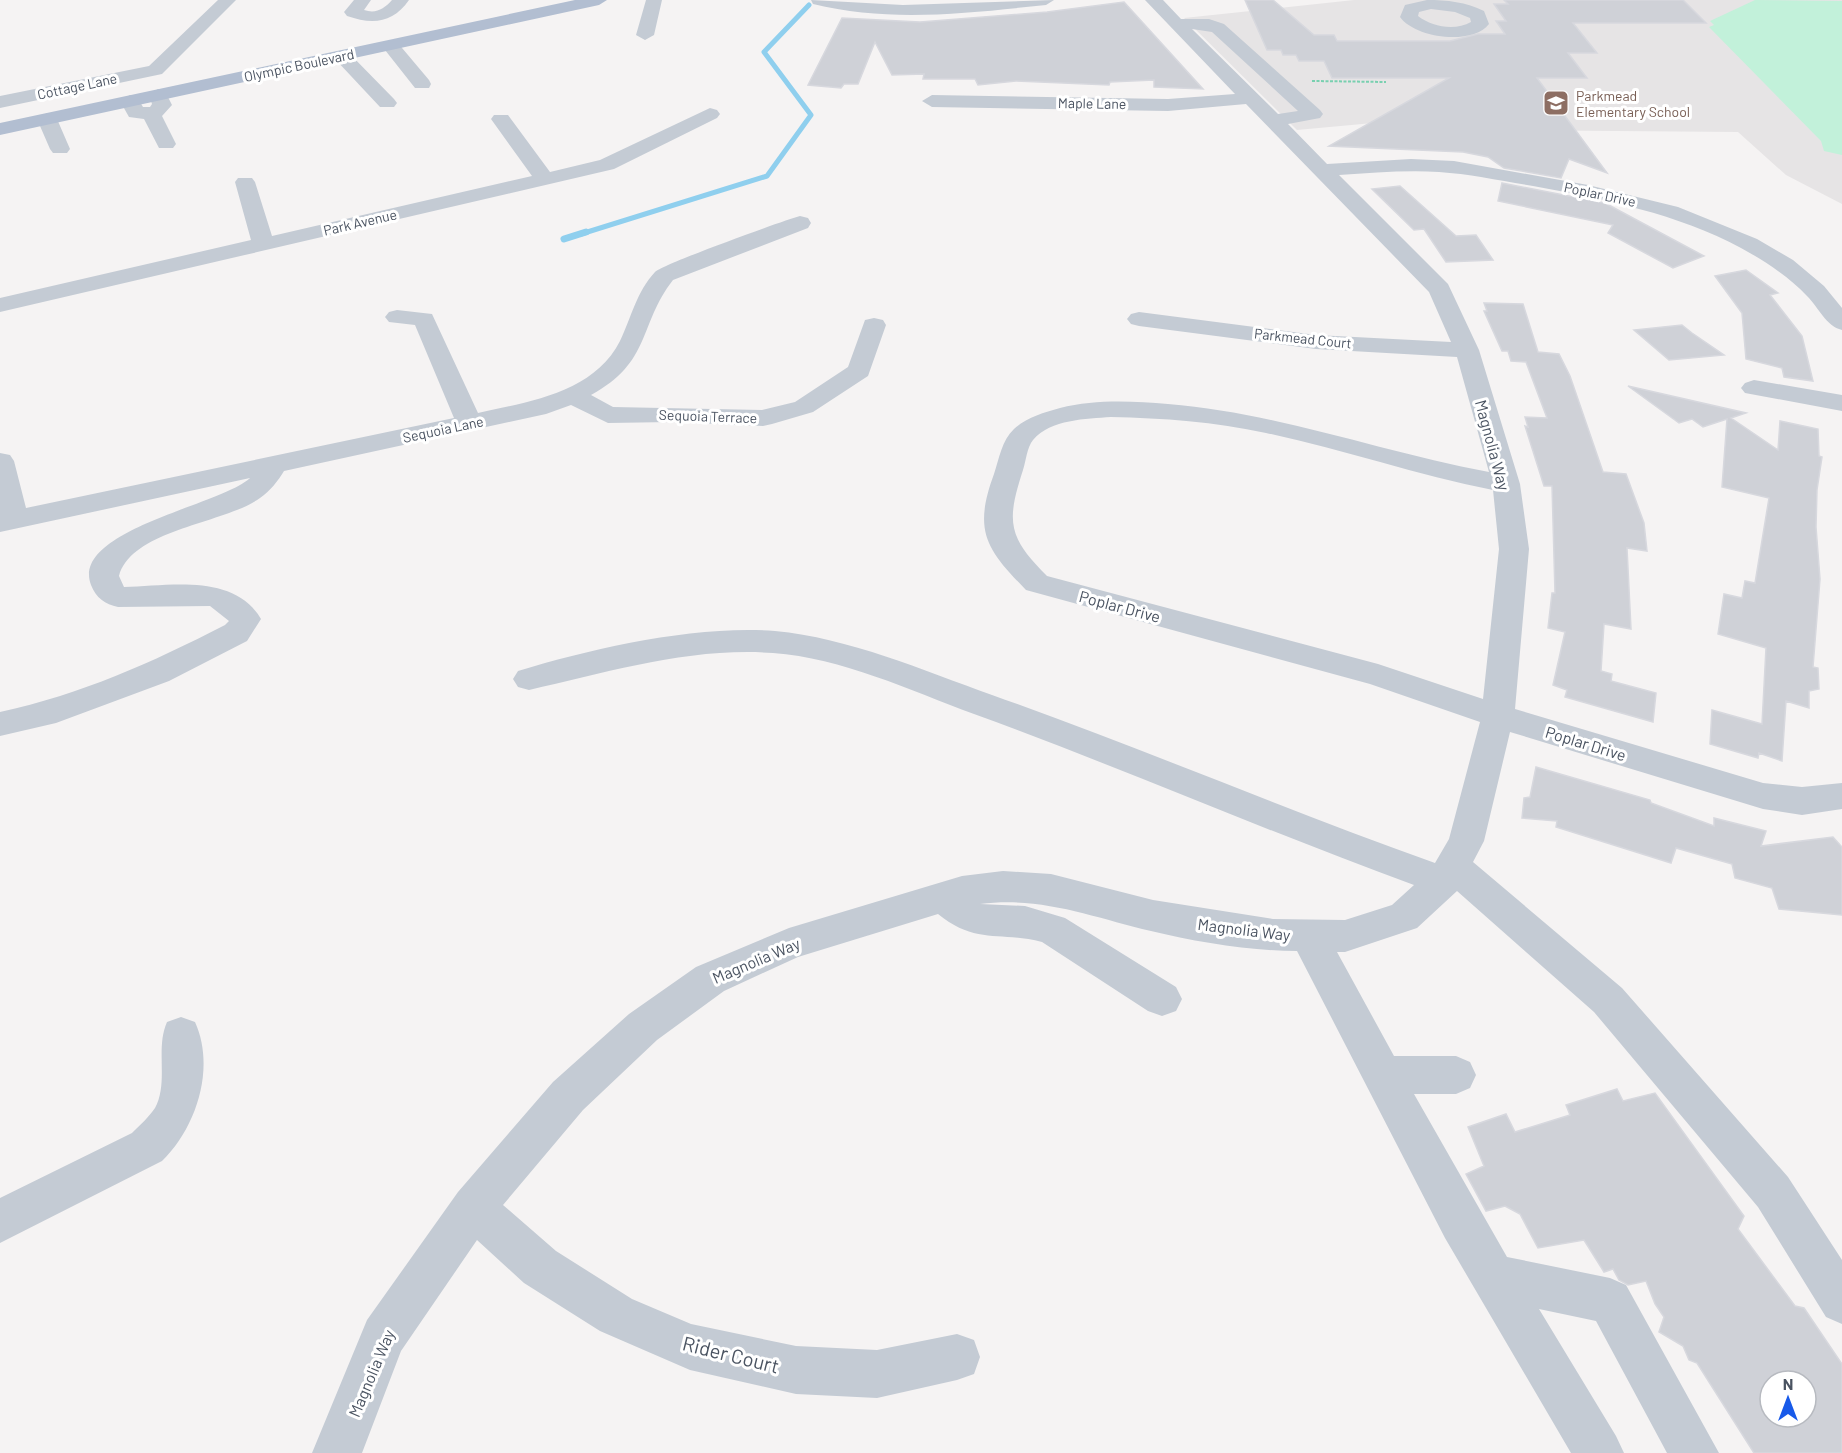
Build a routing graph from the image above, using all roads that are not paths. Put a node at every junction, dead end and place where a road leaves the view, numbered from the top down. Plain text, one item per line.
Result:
1 (228, 0) edge
2 (363, 0) edge
3 (401, 0) edge
4 (556, 0) edge
5 (599, 0) edge
6 (654, 0) edge
7 (819, 0) edge
8 (1046, 0) edge
9 (1153, 0) edge
10 (369, 19) junction
11 (645, 35) dead end
12 (379, 44) junction
13 (342, 56) junction
14 (422, 84) dead end
15 (1264, 90) junction
16 (157, 91) junction
17 (130, 101) joint
18 (932, 101) dead end
19 (0, 102) edge
20 (387, 103) dead end
21 (711, 114) dead end
22 (0, 116) edge
23 (47, 119) junction
24 (501, 120) dead end
25 (0, 129) edge
26 (166, 144) dead end
27 (60, 148) dead end
28 (1322, 170) junction
29 (544, 179) junction
30 (245, 182) dead end
31 (800, 222) dead end
32 (263, 244) junction
33 (0, 305) edge
34 (397, 317) dead end
35 (1139, 319) dead end
36 (1842, 323) edge
37 (874, 324) dead end
38 (1467, 350) junction
39 (1754, 388) dead end
40 (572, 395) junction
41 (1842, 403) edge
42 (469, 423) junction
43 (0, 461) edge
44 (273, 465) junction
45 (1506, 484) junction
46 (8, 522) edge
47 (529, 679) dead end
48 (1498, 716) junction
49 (0, 724) edge
50 (1842, 796) edge
51 (1449, 874) junction
52 (943, 897) junction
53 (1308, 935) junction
54 (1162, 999) dead end
55 (181, 1035) dead end
56 (1383, 1075) junction
57 (1456, 1075) dead end
58 (473, 1207) junction
59 (0, 1221) edge
60 (1494, 1277) junction
61 (1842, 1301) edge
62 (957, 1357) dead end
63 (337, 1453) edge
64 (1599, 1453) edge
65 (1694, 1453) edge

1 - 16 street
2 - 10 street
3 - 10 street
4 - 12 main road, Olympic Boulevard
5 - 12 main road, Olympic Boulevard
6 - 11 street
7 - 8 street
9 - 15 street, Magnolia Way
10 - 12 street
12 - 13 main road, Olympic Boulevard
12 - 14 street
12 - 16 main road, Olympic Boulevard
13 - 16 main road, Olympic Boulevard
13 - 20 street
15 - 18 street, Maple Lane
15 - 28 street, Magnolia Way
16 - 17 street
16 - 19 street, Cottage Lane
16 - 22 main road, Olympic Boulevard
16 - 26 street
17 - 23 main road
21 - 29 street, Park Avenue
23 - 25 main road
23 - 27 street
24 - 29 street
28 - 36 street, Poplar Drive
28 - 38 street, Magnolia Way
29 - 32 street, Park Avenue
30 - 32 street
31 - 40 street, Sequoia Lane
32 - 33 street, Park Avenue
34 - 42 street
35 - 38 street, Parkmead Court
37 - 40 street, Sequoia Terrace
38 - 45 street, Magnolia Way
39 - 41 street
40 - 42 street, Sequoia Lane
42 - 44 street, Sequoia Lane
43 - 46 street
44 - 46 street, Sequoia Lane
44 - 49 street
45 - 48 street, Magnolia Way
45 - 48 street, Poplar Drive
47 - 51 street
48 - 50 street, Poplar Drive
48 - 51 street, Magnolia Way
51 - 53 street, Magnolia Way
51 - 61 street
52 - 53 street, Magnolia Way
52 - 54 street
52 - 58 street, Magnolia Way
53 - 56 street
55 - 59 street
56 - 57 street
56 - 60 street
58 - 62 street, Rider Court
58 - 63 street, Magnolia Way
60 - 64 street
60 - 65 street

